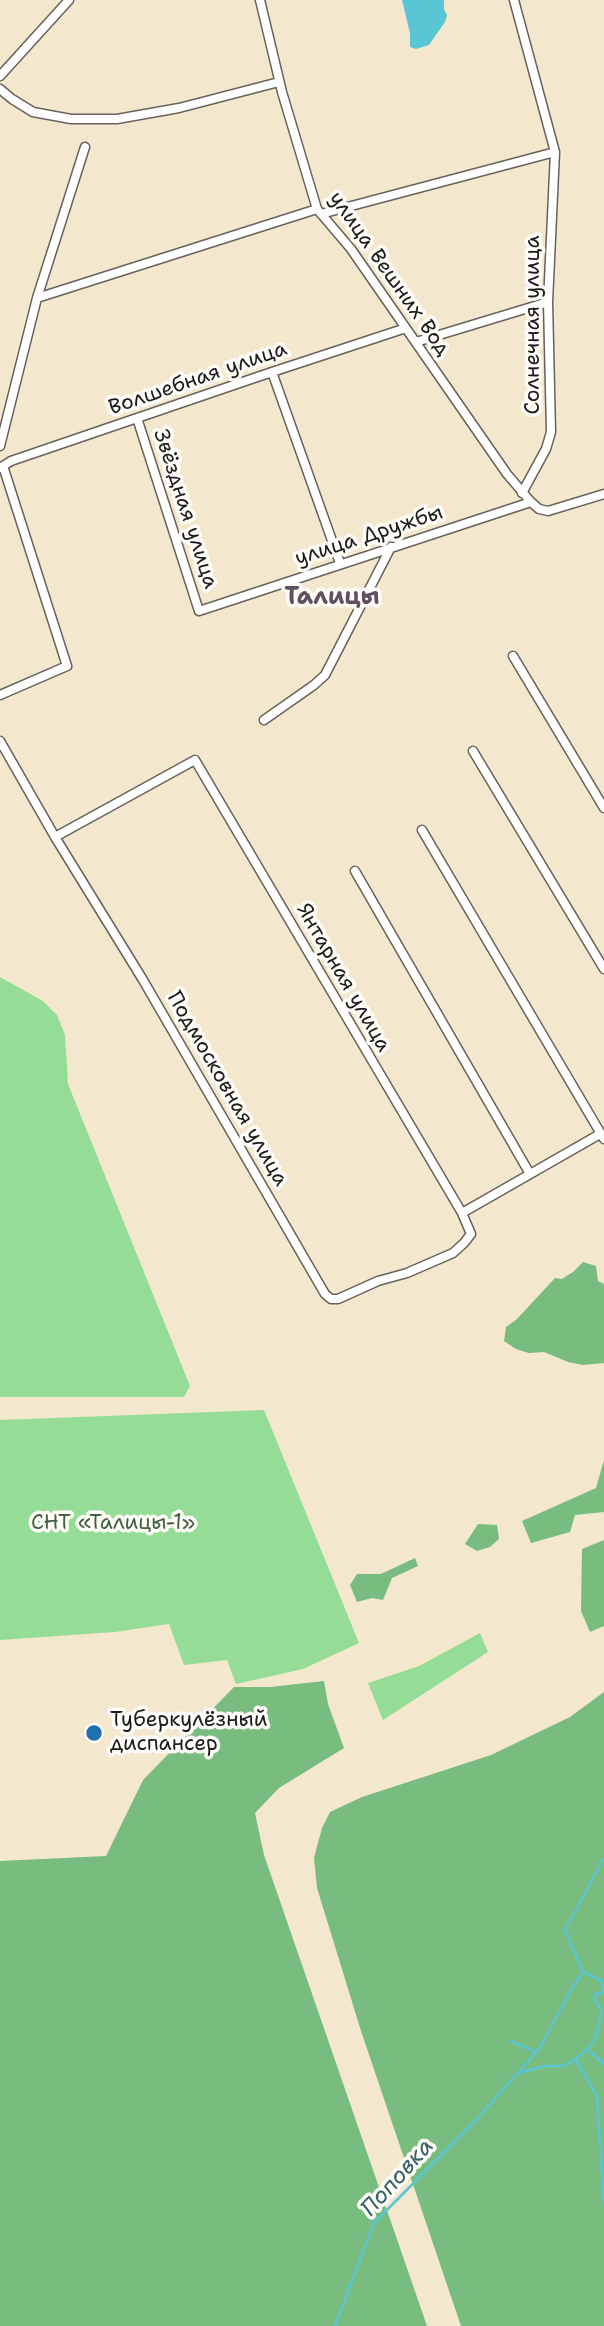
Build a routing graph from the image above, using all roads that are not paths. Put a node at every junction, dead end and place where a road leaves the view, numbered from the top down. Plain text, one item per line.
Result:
1 (69, 0) edge
2 (260, 0) edge
3 (514, 0) edge
4 (0, 76) edge
5 (279, 82) junction
6 (0, 89) edge
7 (85, 147) dead end
8 (555, 152) junction
9 (319, 211) junction
10 (37, 298) junction
11 (548, 302) junction
12 (406, 328) junction
13 (416, 342) junction
14 (272, 372) junction
15 (137, 418) junction
16 (0, 446) edge
17 (1, 467) edge
18 (522, 493) junction
19 (604, 494) edge
20 (531, 502) junction
21 (391, 547) junction
22 (340, 563) junction
23 (199, 611) joint
24 (513, 656) dead end
25 (0, 695) edge
26 (264, 720) dead end
27 (0, 741) edge
28 (473, 751) dead end
29 (604, 808) edge
30 (422, 830) dead end
31 (55, 837) junction
32 (355, 871) dead end
33 (604, 969) edge
34 (602, 1136) edge
35 (530, 1174) junction
36 (462, 1213) junction

1 - 4 street
2 - 5 street, улица Вешних Вод
3 - 8 street, Солнечная улица
5 - 6 street
5 - 9 street, улица Вешних Вод
7 - 10 street
8 - 9 street
8 - 11 street, Солнечная улица
9 - 10 street
9 - 12 street, улица Вешних Вод
10 - 16 street
11 - 13 street
11 - 18 street, Солнечная улица
12 - 13 street, улица Вешних Вод
12 - 14 street, Волшебная улица
13 - 18 street, улица Вешних Вод
14 - 15 street, Волшебная улица
14 - 22 street
15 - 17 street, Волшебная улица
15 - 23 street, Звёздная улица
17 - 25 street
18 - 20 street, улица Вешних Вод
19 - 20 street
20 - 21 street, улица Дружбы
21 - 22 street, улица Дружбы
21 - 26 street
22 - 23 street, улица Дружбы
24 - 29 street
27 - 31 street, Подмосковная улица
28 - 33 street
30 - 34 street
31 - 36 street, Янтарная улица
31 - 36 street, Подмосковная улица
32 - 35 street
34 - 35 street
35 - 36 street

